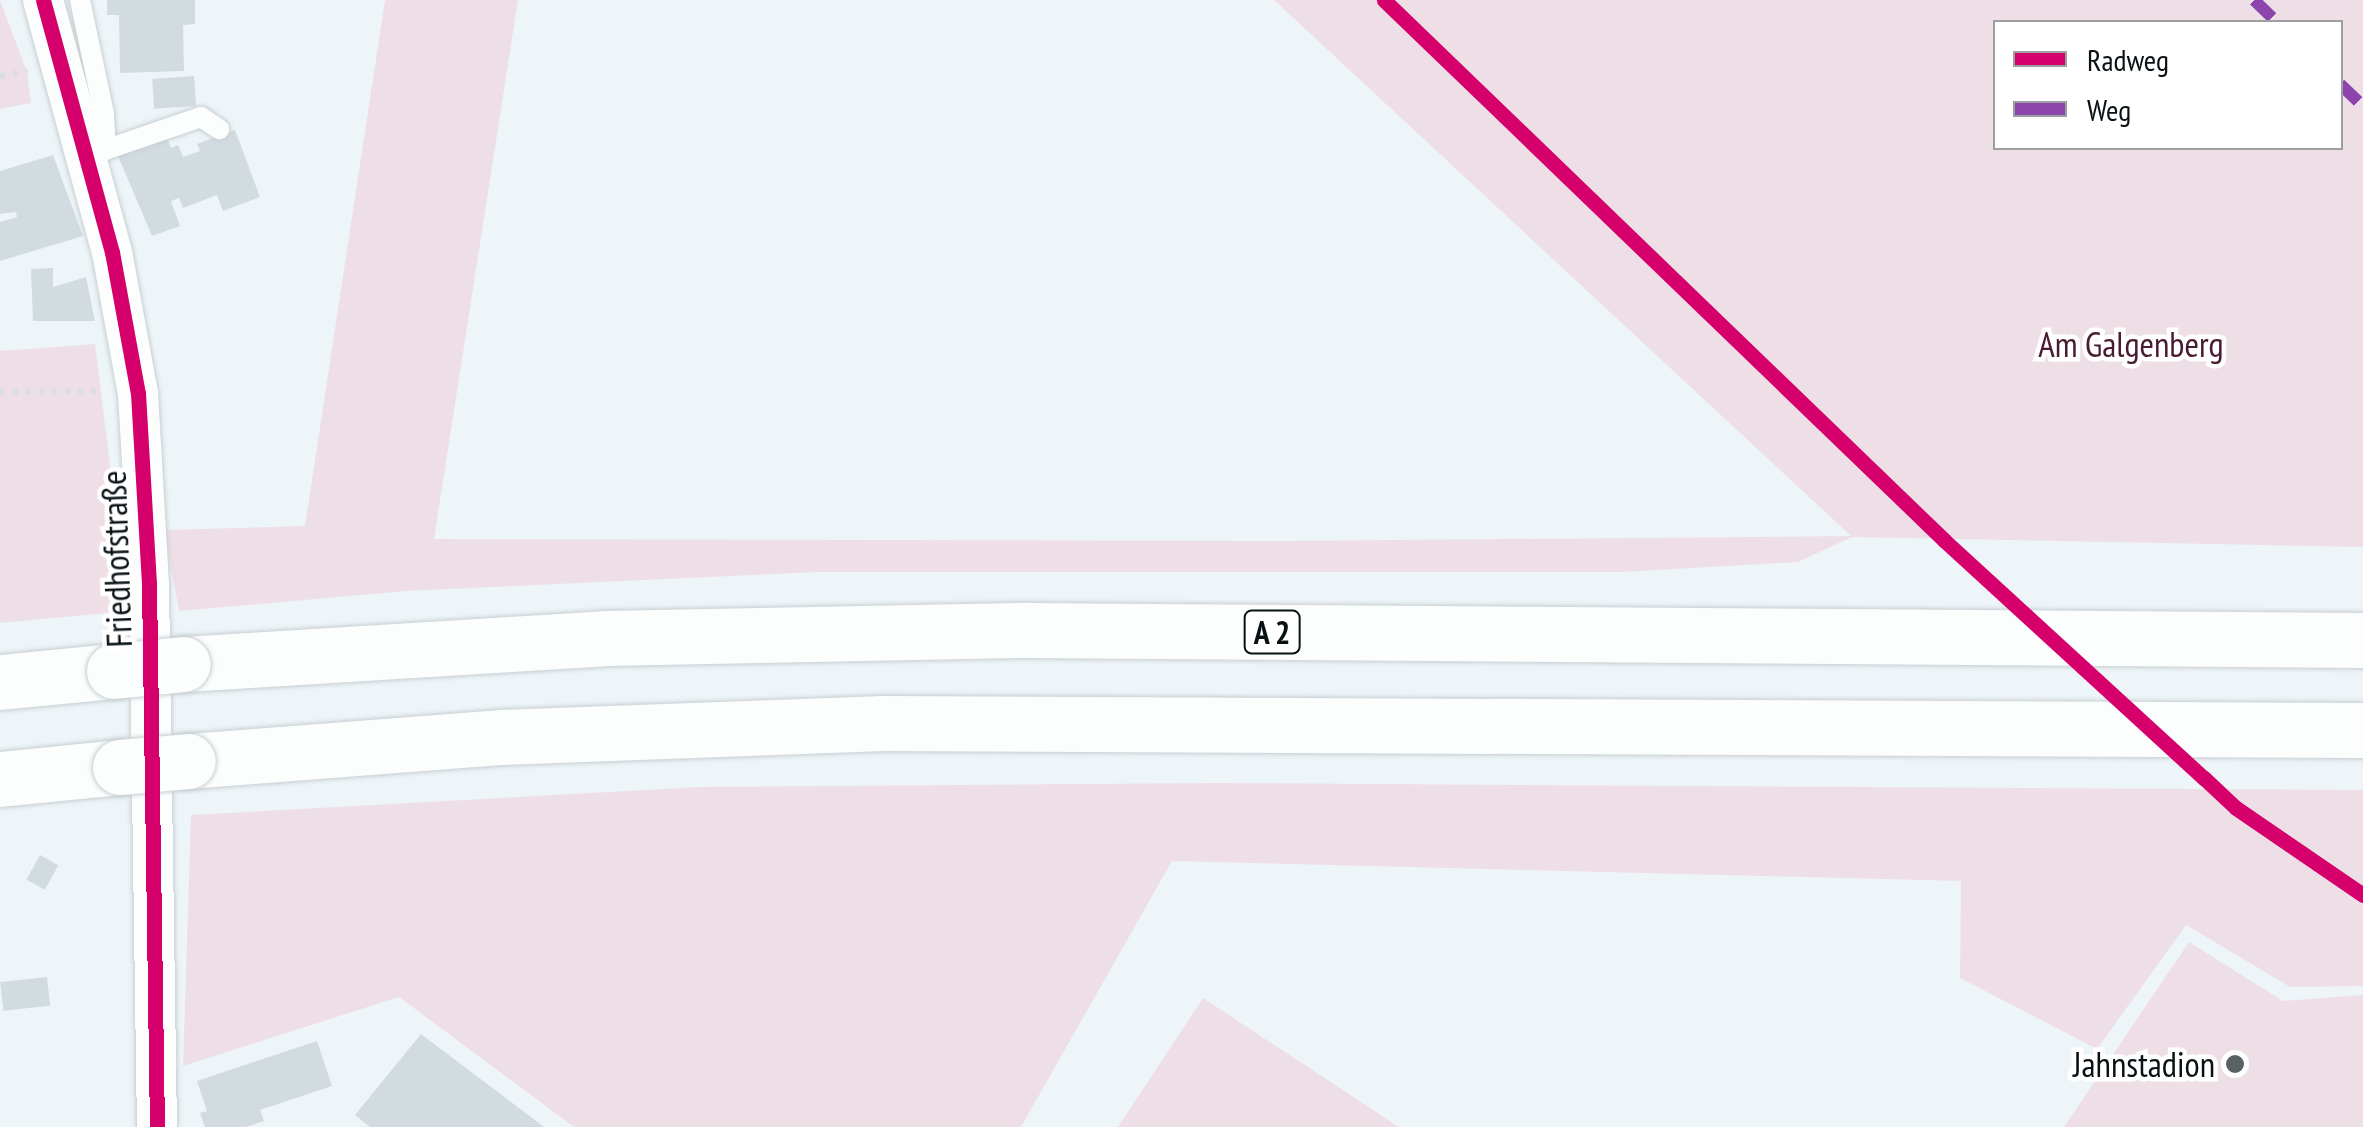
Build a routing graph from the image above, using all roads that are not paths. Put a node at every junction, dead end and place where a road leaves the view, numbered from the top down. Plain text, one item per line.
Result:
1 (43, 0) edge
2 (80, 0) edge
3 (219, 129) dead end
4 (95, 153) junction
5 (2363, 640) edge
6 (0, 682) edge
7 (2363, 730) edge
8 (0, 778) edge
9 (157, 1127) edge

1 - 4 street, Friedhofstraße
2 - 4 lane
3 - 4 lane
4 - 9 street, Friedhofstraße
5 - 6 highway, A 2, bridge
7 - 8 highway, bridge

